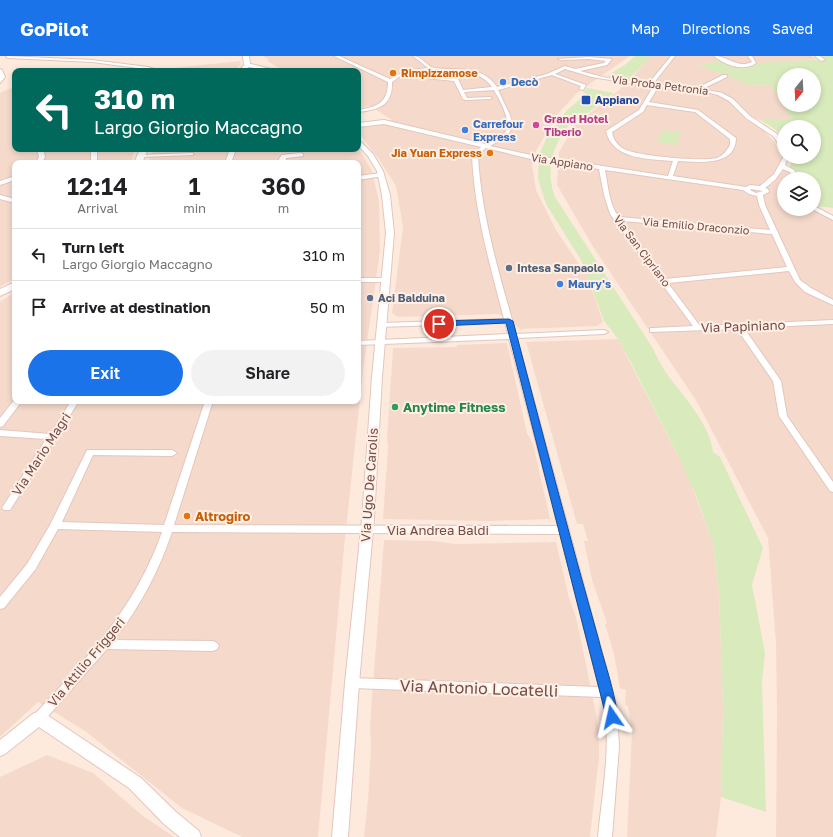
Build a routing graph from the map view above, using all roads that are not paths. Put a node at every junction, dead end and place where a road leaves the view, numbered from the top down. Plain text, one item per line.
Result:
1 (246, 56) edge
2 (336, 56) edge
3 (380, 56) edge
4 (391, 56) edge
5 (415, 56) edge
6 (613, 56) edge
7 (673, 56) edge
8 (716, 56) edge
9 (750, 56) edge
10 (817, 56) edge
11 (559, 57) edge
12 (5, 58) edge
13 (609, 60) junction
14 (822, 60) dead end
15 (119, 64) junction
16 (247, 65) junction
17 (565, 67) junction
18 (118, 68) edge
19 (152, 68) edge
20 (244, 68) edge
21 (260, 68) edge
22 (432, 69) junction
23 (0, 70) edge
24 (576, 70) junction
25 (415, 71) junction
26 (552, 74) junction
27 (725, 76) dead end
28 (390, 81) junction
29 (0, 82) edge
30 (650, 85) junction
31 (656, 86) junction
32 (496, 89) junction
33 (581, 89) dead end
34 (698, 89) junction
35 (462, 91) junction
36 (490, 98) dead end
37 (646, 104) junction
38 (365, 110) junction
39 (361, 111) edge
40 (370, 114) dead end
41 (375, 118) dead end
42 (380, 121) junction
43 (361, 124) edge
44 (777, 138) edge
45 (361, 144) edge
46 (485, 146) junction
47 (192, 154) dead end
48 (300, 155) dead end
49 (141, 156) edge
50 (676, 159) junction
51 (282, 160) edge
52 (782, 166) joint
53 (602, 168) junction
54 (793, 172) edge
55 (381, 175) junction
56 (361, 178) edge
57 (670, 178) junction
58 (12, 179) edge
59 (0, 183) edge
60 (761, 191) junction
61 (0, 198) edge
62 (12, 200) edge
63 (821, 212) edge
64 (833, 218) edge
65 (617, 219) junction
66 (774, 232) junction
67 (790, 269) junction
68 (361, 280) edge
69 (386, 280) junction
70 (664, 281) junction
71 (12, 287) edge
72 (0, 293) edge
73 (833, 304) edge
74 (509, 321) junction
75 (833, 322) edge
76 (381, 325) junction
77 (739, 326) junction
78 (698, 328) junction
79 (653, 330) dead end
80 (604, 332) dead end
81 (513, 336) junction
82 (380, 342) junction
83 (361, 343) edge
84 (16, 404) edge
85 (73, 404) edge
86 (209, 404) edge
87 (0, 424) edge
88 (0, 433) edge
89 (52, 437) junction
90 (172, 453) dead end
91 (833, 489) edge
92 (7, 508) dead end
93 (55, 525) junction
94 (168, 528) junction
95 (366, 530) junction
96 (563, 530) junction
97 (0, 605) edge
98 (104, 644) junction
99 (213, 646) dead end
100 (352, 683) junction
101 (607, 692) junction
102 (39, 718) junction
103 (0, 749) edge
104 (186, 835) edge
105 (340, 837) edge
106 (605, 837) edge

1 - 16 main road
2 - 28 street
3 - 4 street
5 - 22 street
6 - 13 street
7 - 30 street
8 - 9 street
10 - 14 street
11 - 13 street
11 - 17 street
12 - 15 street
13 - 24 street
15 - 18 street
15 - 19 street
16 - 20 main road
16 - 21 street
17 - 24 street, Via Proba Petronia
17 - 26 street
22 - 25 street
22 - 32 street
23 - 29 street
24 - 30 street, Via Proba Petronia
25 - 28 street
25 - 35 street
26 - 32 street
26 - 33 street
27 - 34 street
28 - 38 street
30 - 31 street, Via Proba Petronia
31 - 34 street, Via Proba Petronia
31 - 37 street
32 - 35 street
32 - 46 street
34 - 44 street, Via Proba Petronia
35 - 36 street
37 - 50 street
37 - 50 street
38 - 39 street
38 - 40 street
41 - 42 street
42 - 43 street
42 - 46 street, Via Appiano
45 - 55 street, Via Ugo De Carolis
46 - 53 street, Via Appiano
46 - 74 street
47 - 49 street
48 - 51 street
50 - 57 street
52 - 54 street
52 - 60 street
53 - 57 street, Via Appiano
53 - 65 street, Via San Cipriano
55 - 56 street
55 - 69 street, Via Ugo De Carolis
57 - 60 street, Via Appiano
58 - 59 street
60 - 66 street
61 - 62 street
63 - 64 street
65 - 66 street, Via Emilio Draconzio
65 - 70 street, Via San Cipriano
66 - 67 street
67 - 70 street
67 - 73 street
68 - 69 street
69 - 76 street, Via Ugo De Carolis
70 - 78 street, Via San Cipriano
71 - 72 main road
74 - 76 street
74 - 81 street
75 - 77 street, Via Papiniano
76 - 82 street, Via Ugo De Carolis
77 - 78 street, Via Papiniano
77 - 91 street
78 - 79 street, Via Papiniano
80 - 81 street
81 - 82 street
81 - 96 street
82 - 83 street
82 - 95 street, Via Ugo De Carolis
84 - 87 street
85 - 89 street, Via Mario Magri
86 - 94 street, Via Attilio Friggeri
88 - 89 street
89 - 92 street, Via Mario Magri
90 - 93 street
93 - 94 street, Via Andrea Baldi
93 - 97 street
94 - 95 street, Via Andrea Baldi
94 - 98 street, Via Attilio Friggeri
95 - 96 street, Via Andrea Baldi
95 - 100 street, Via Ugo De Carolis
96 - 101 street
98 - 99 street
98 - 102 street, Via Attilio Friggeri
100 - 101 street, Via Antonio Locatelli
100 - 105 street, Via Ugo De Carolis
101 - 106 street
102 - 103 street, Via Attilio Friggeri
102 - 104 street

